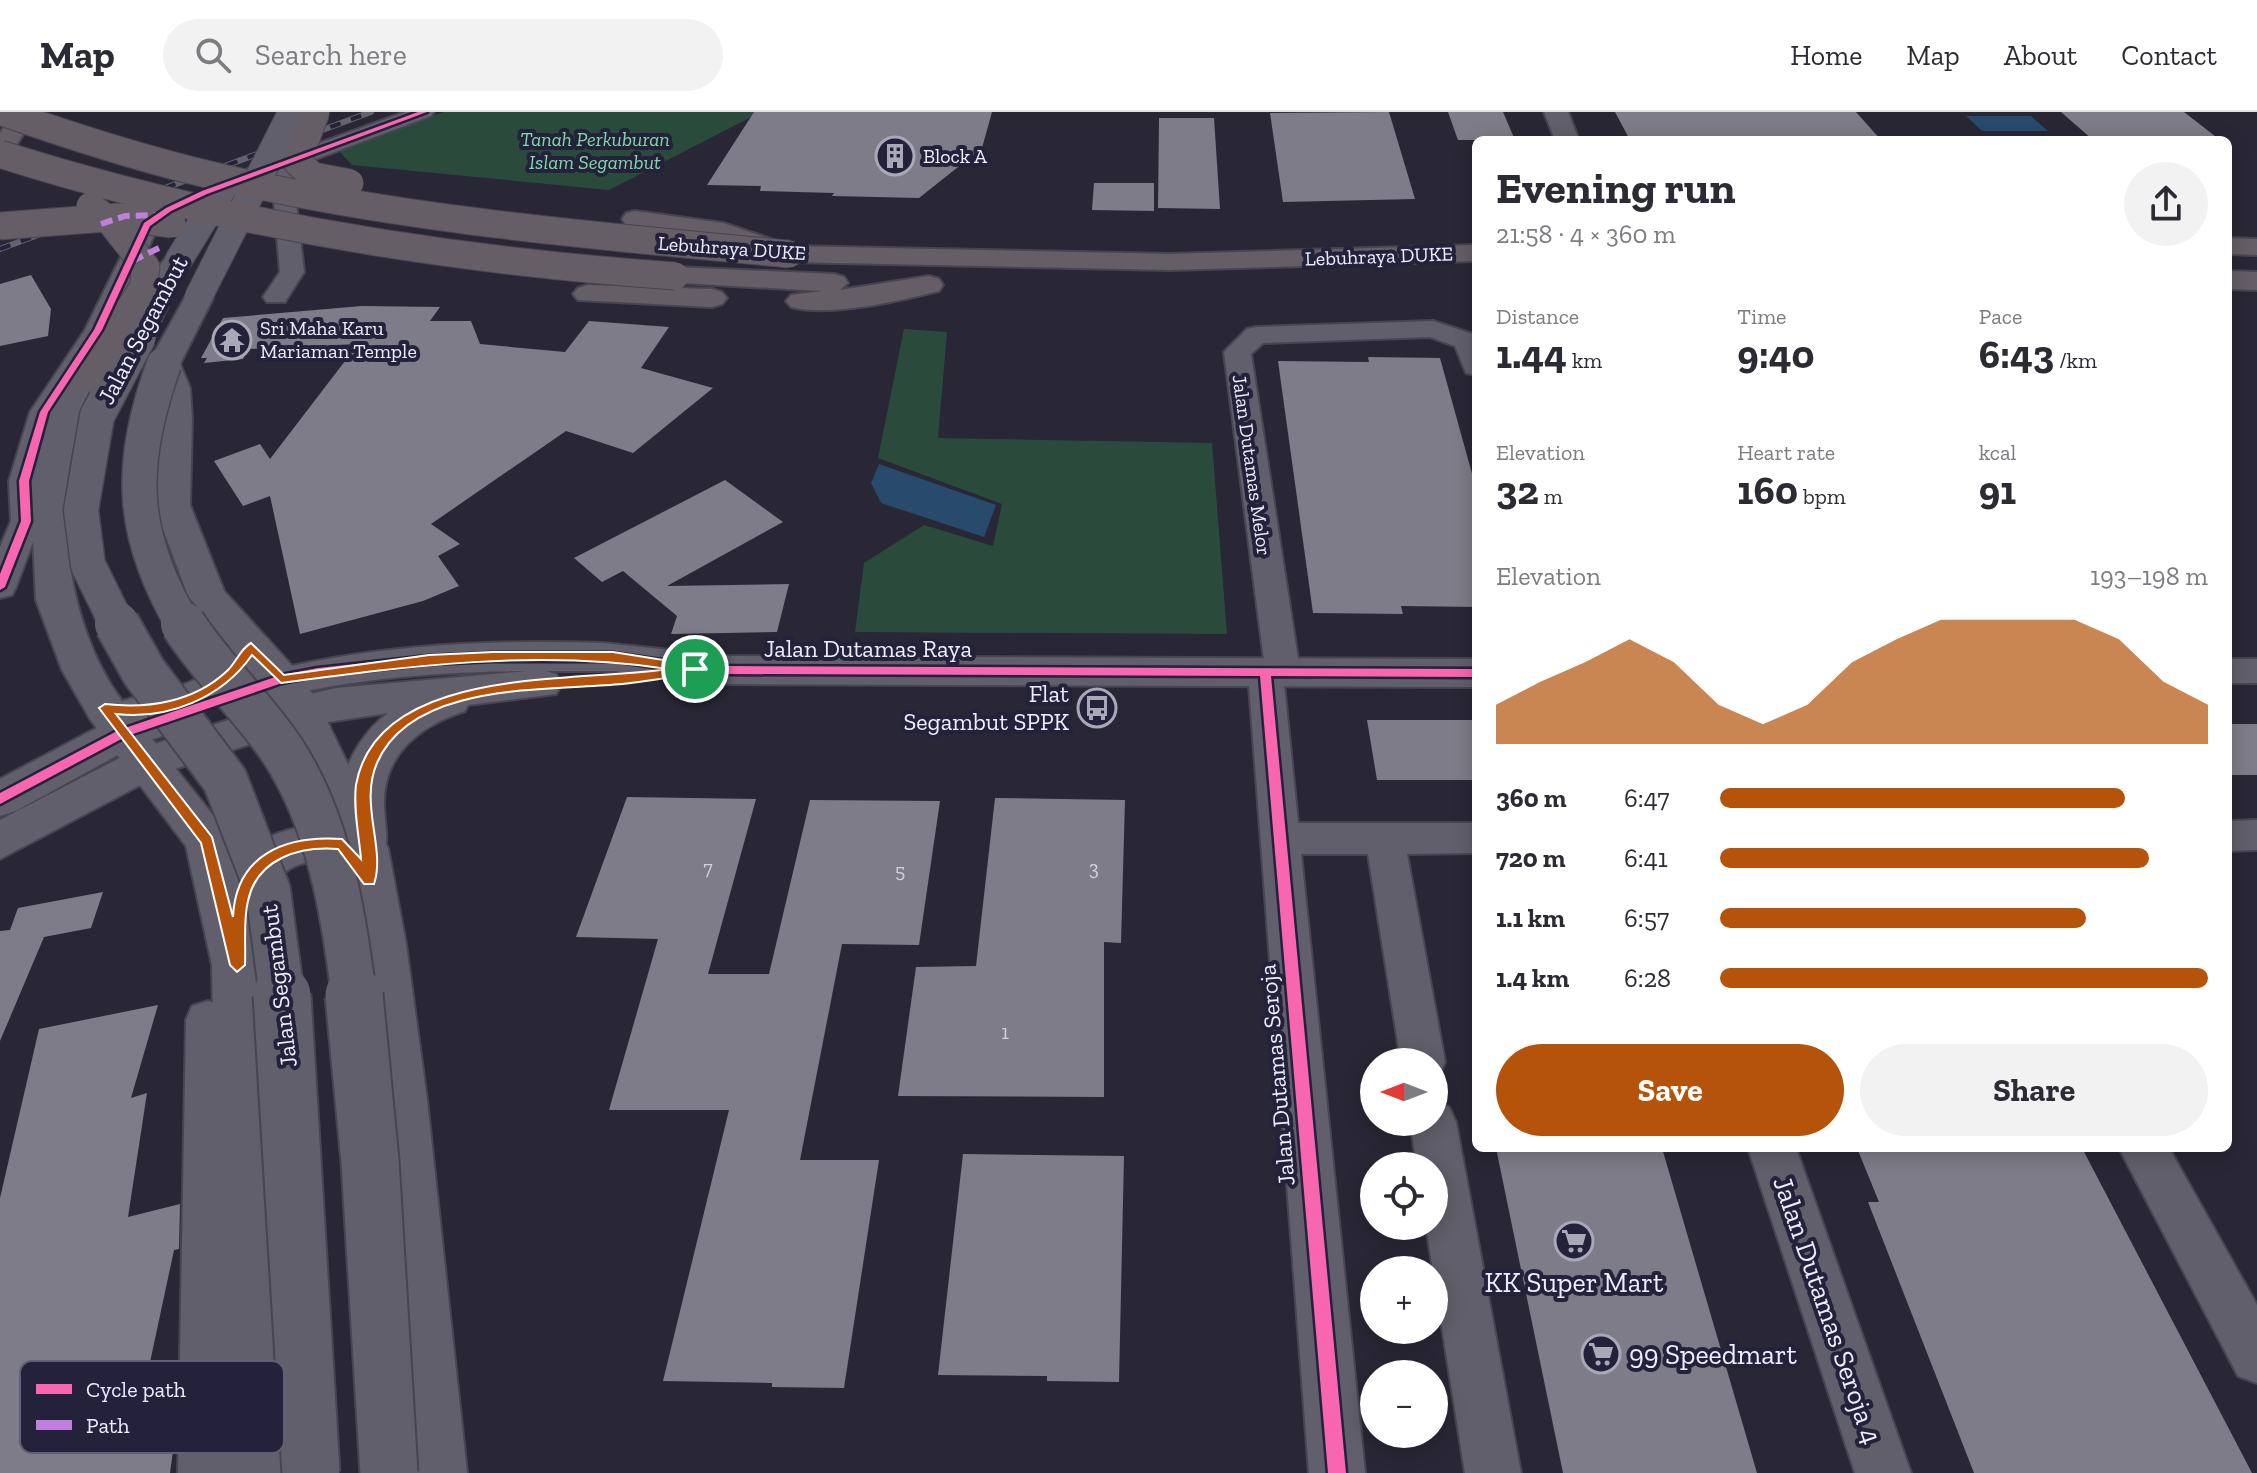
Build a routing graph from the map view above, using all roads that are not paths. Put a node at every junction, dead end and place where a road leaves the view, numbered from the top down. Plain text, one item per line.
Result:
1 (2, 112) edge
2 (25, 112) edge
3 (292, 112) edge
4 (316, 112) edge
5 (424, 112) edge
6 (1556, 112) edge
7 (1565, 136) edge
8 (245, 144) dead end
9 (0, 153) edge
10 (280, 163) junction
11 (0, 176) edge
12 (0, 207) edge
13 (0, 226) edge
14 (127, 246) junction
15 (2232, 246) edge
16 (2257, 247) edge
17 (1472, 253) edge
18 (789, 254) junction
19 (178, 261) junction
20 (2232, 269) edge
21 (2257, 269) edge
22 (1472, 279) edge
23 (2232, 280) edge
24 (2257, 281) edge
25 (929, 285) junction
26 (276, 297) dead end
27 (1472, 354) edge
28 (164, 364) junction
29 (86, 375) junction
30 (0, 587) edge
31 (251, 647) junction
32 (695, 669) junction
33 (2232, 671) edge
34 (2257, 671) edge
35 (1274, 672) junction
36 (1472, 673) edge
37 (510, 685) junction
38 (291, 695) junction
39 (125, 734) junction
40 (0, 799) edge
41 (2257, 835) edge
42 (2232, 836) edge
43 (1472, 838) edge
44 (1279, 839) junction
45 (1385, 839) junction
46 (0, 841) edge
47 (367, 864) junction
48 (237, 965) junction
49 (208, 1020) dead end
50 (1421, 1048) edge
51 (1435, 1136) edge
52 (1773, 1152) edge
53 (2145, 1152) edge
54 (2257, 1357) edge
55 (206, 1361) edge
56 (250, 1361) edge
57 (206, 1453) edge
58 (253, 1453) edge
59 (206, 1473) edge
60 (254, 1473) edge
61 (311, 1473) edge
62 (389, 1473) edge
63 (435, 1473) edge
64 (1337, 1473) edge
65 (1493, 1473) edge
66 (1883, 1473) edge

1 - 18 highway, Lebuhraya DUKE, bridge
2 - 9 highway
3 - 28 main road, Jalan Segambut, bridge
4 - 18 highway, bridge
5 - 10 street
6 - 7 main road
8 - 19 main road, Jalan Segambut, bridge
9 - 25 highway, Lebuhraya DUKE, bridge
10 - 26 street
10 - 30 street
11 - 14 highway, bridge
12 - 14 highway, bridge
13 - 25 highway, bridge
14 - 29 highway, bridge
15 - 16 highway
17 - 18 highway, Lebuhraya DUKE
19 - 29 main road, bridge
19 - 61 main road, Jalan Segambut, bridge
20 - 21 highway
22 - 25 highway, Lebuhraya DUKE
23 - 24 highway
27 - 35 street, Jalan Dutamas Melor
28 - 31 main road
28 - 62 main road, Jalan Segambut, bridge
29 - 39 main road
31 - 38 main road
31 - 39 main road
32 - 35 main road, Jalan Dutamas Raya
32 - 37 main road, Jalan Dutamas Raya
32 - 38 main road, Jalan Dutamas Raya
33 - 34 street
35 - 36 main road, Jalan Dutamas Raya
35 - 44 street, Jalan Dutamas Seroja
37 - 38 main road, Jalan Dutamas Raya
37 - 47 main road
38 - 39 main road, Jalan Dutamas Raya
38 - 47 main road
39 - 40 main road, Jalan Dutamas Raya
39 - 46 main road, Jalan Dutamas Raya
39 - 48 main road
41 - 42 street
43 - 45 street
44 - 45 street
44 - 64 street, Jalan Dutamas Seroja
45 - 50 street
47 - 48 main road
47 - 63 main road
48 - 56 main road
49 - 55 street
51 - 65 street
52 - 66 street, Jalan Dutamas Seroja 4
53 - 54 street
57 - 59 street
58 - 60 main road

